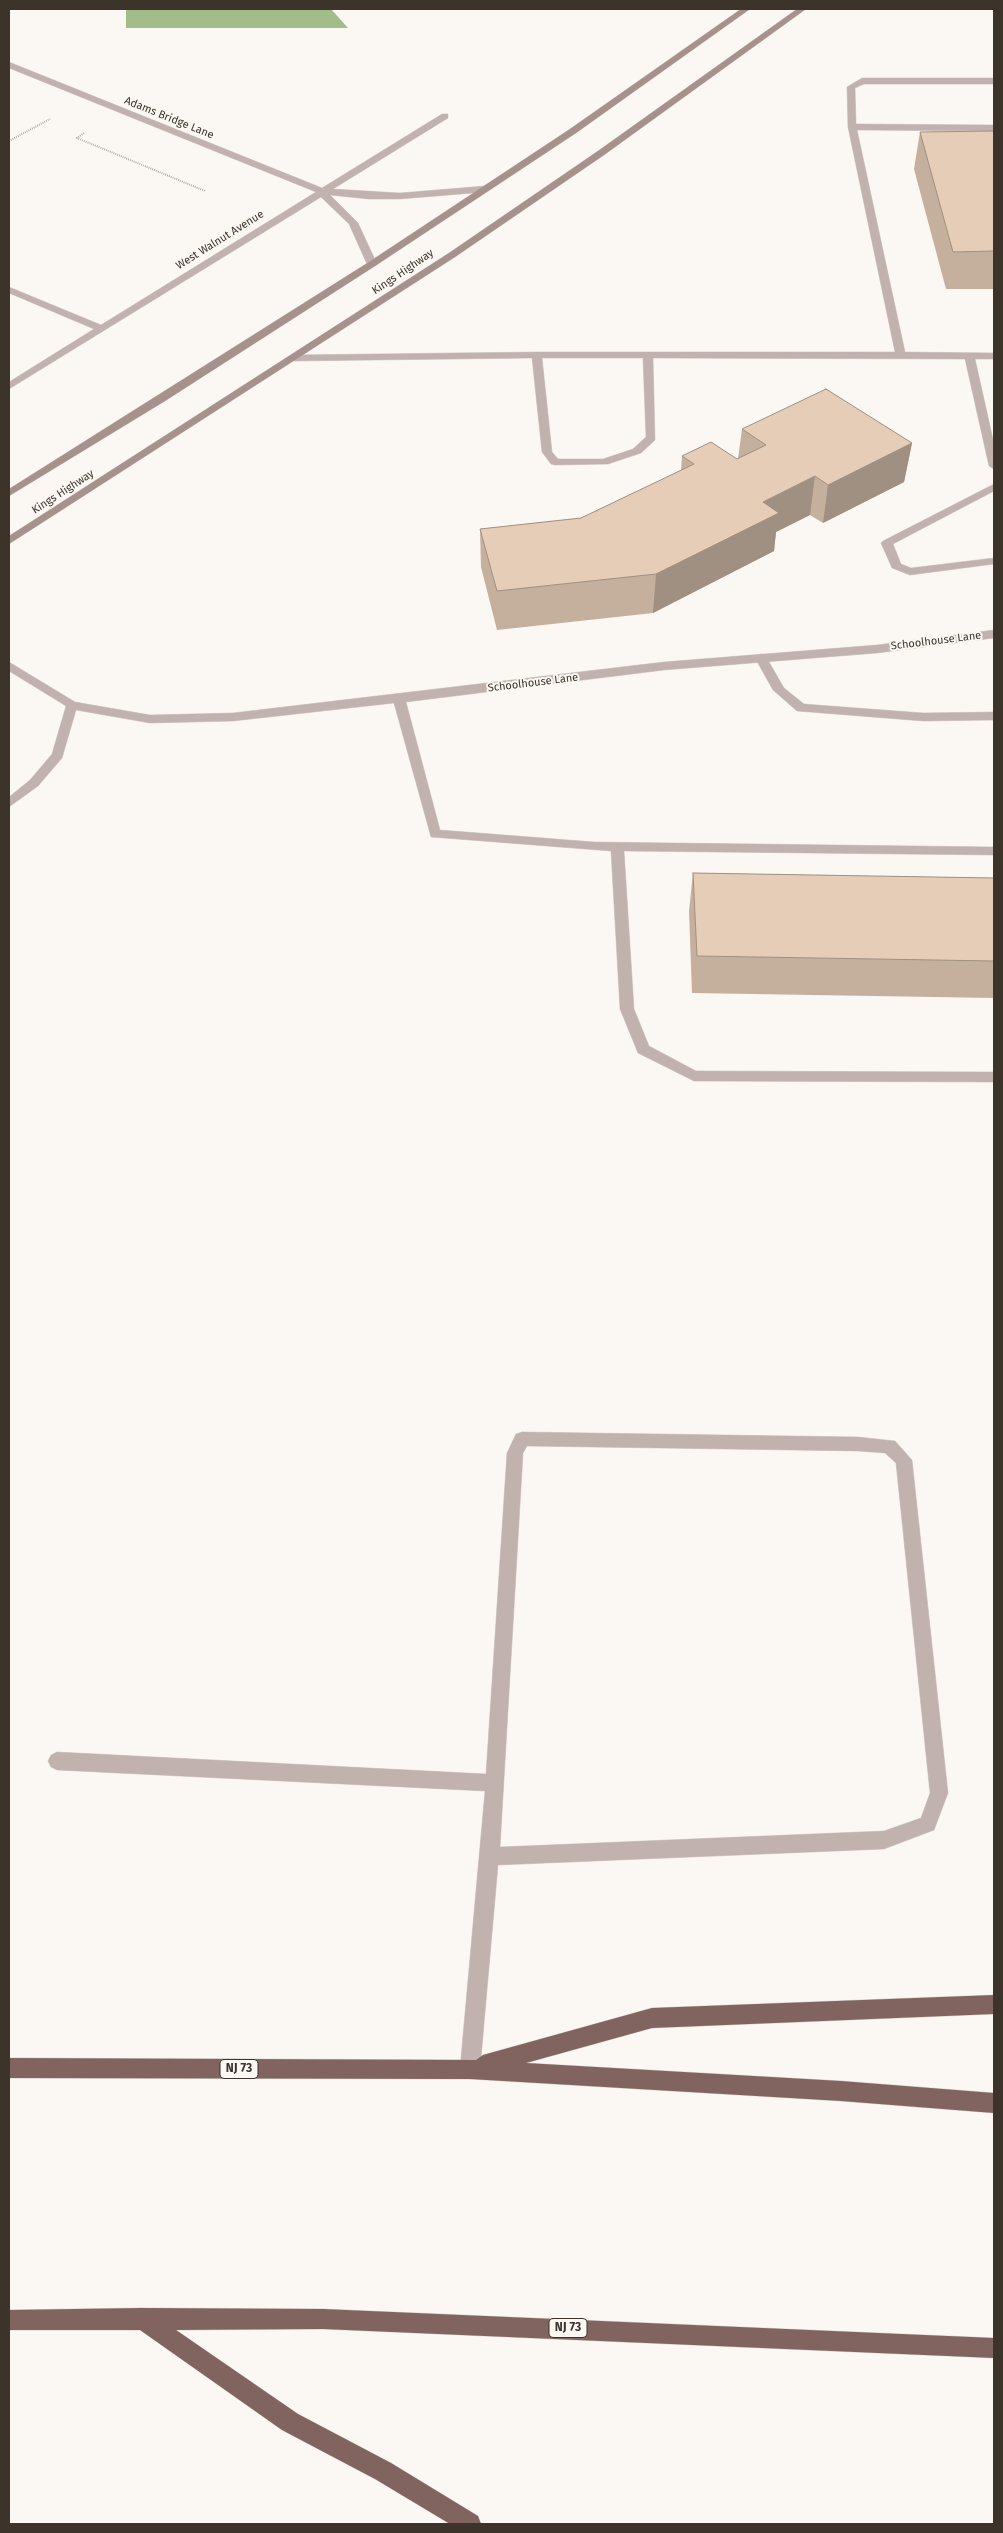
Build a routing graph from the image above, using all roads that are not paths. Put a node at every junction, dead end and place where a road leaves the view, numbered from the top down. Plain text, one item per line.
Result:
1 (746, 9) edge
2 (802, 9) edge
3 (9, 65) edge
4 (994, 81) edge
5 (445, 116) dead end
6 (852, 126) junction
7 (994, 128) edge
8 (485, 189) junction
9 (321, 191) junction
10 (372, 264) junction
11 (9, 290) edge
12 (102, 329) junction
13 (537, 355) junction
14 (648, 355) junction
15 (901, 355) junction
16 (970, 356) junction
17 (994, 356) edge
18 (294, 358) junction
19 (9, 386) edge
20 (994, 466) edge
21 (994, 487) edge
22 (9, 493) edge
23 (9, 541) edge
24 (994, 561) edge
25 (994, 634) edge
26 (761, 658) junction
27 (9, 666) edge
28 (399, 700) junction
29 (72, 705) junction
30 (994, 716) edge
31 (9, 804) edge
32 (617, 846) junction
33 (994, 851) edge
34 (994, 1077) edge
35 (57, 1761) dead end
36 (494, 1783) junction
37 (490, 1856) junction
38 (994, 2004) edge
39 (9, 2068) edge
40 (470, 2069) junction
41 (994, 2103) edge
42 (142, 2318) junction
43 (9, 2320) edge
44 (994, 2348) edge
45 (470, 2524) edge

1 - 8 main road, Kings Highway
2 - 18 main road, Kings Highway
3 - 9 street, Adams Bridge Lane
4 - 6 street
5 - 9 street, West Walnut Avenue
6 - 7 street
6 - 15 street
8 - 9 street, Adams Bridge Lane
8 - 10 main road, Kings Highway
9 - 10 street, Adams Bridge Lane
9 - 12 street, West Walnut Avenue
10 - 22 main road, Kings Highway
11 - 12 street
12 - 19 street, West Walnut Avenue
13 - 14 street
13 - 14 street
13 - 18 street
14 - 15 street
15 - 16 street
16 - 17 street
16 - 20 street
18 - 23 main road, Kings Highway
21 - 24 street
25 - 26 street, Schoolhouse Lane
26 - 28 street, Schoolhouse Lane
26 - 30 street
27 - 29 street, Schoolhouse Lane
28 - 29 street, Schoolhouse Lane
28 - 32 street
29 - 31 street
32 - 33 street
32 - 34 street
35 - 36 street
36 - 37 street
36 - 37 street
37 - 40 street
38 - 40 highway
39 - 40 highway, NJ 73
40 - 41 highway, NJ 73
42 - 43 highway, NJ 73
42 - 44 highway, NJ 73
42 - 45 highway

